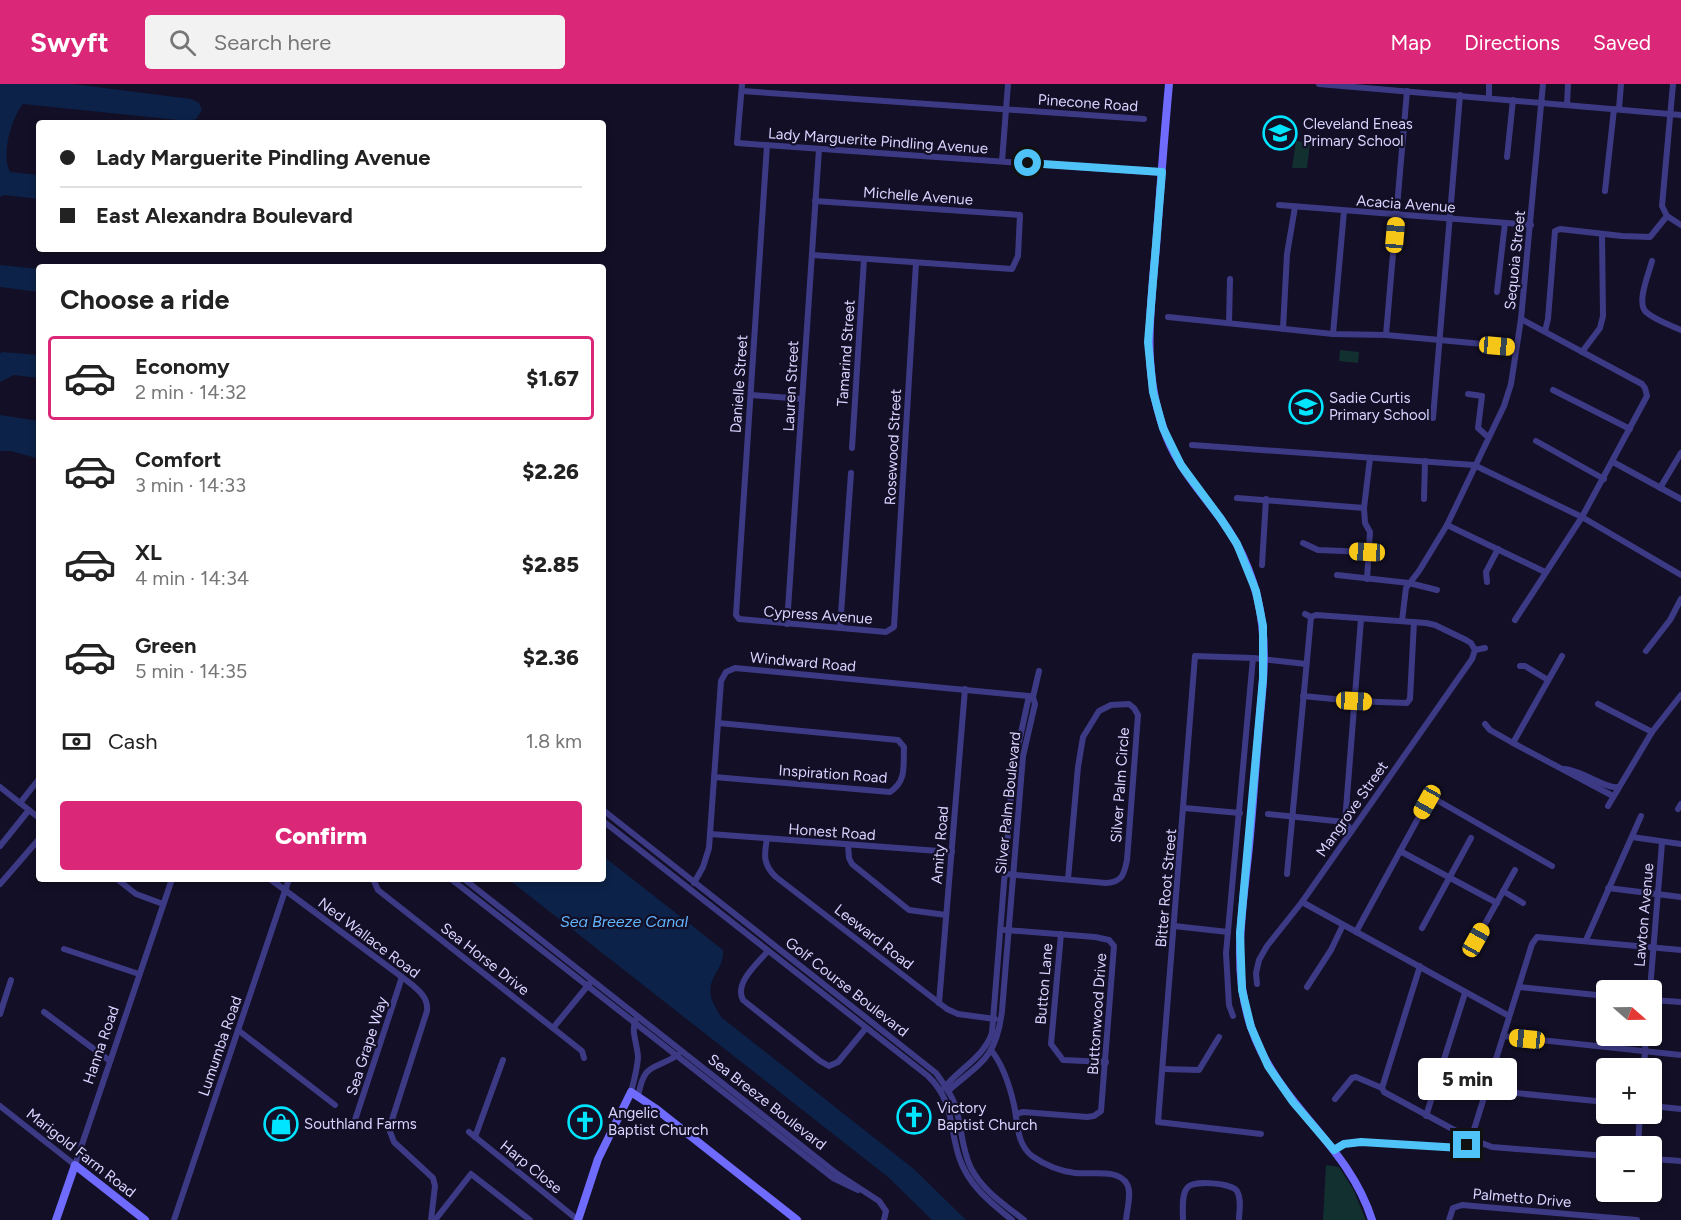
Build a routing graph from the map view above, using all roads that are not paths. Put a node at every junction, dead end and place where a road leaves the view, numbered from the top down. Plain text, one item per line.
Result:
1 (1008, 84) edge
2 (1169, 84) edge
3 (1319, 84) edge
4 (1330, 84) edge
5 (1436, 84) edge
6 (1489, 84) edge
7 (1543, 84) edge
8 (1568, 84) edge
9 (1621, 84) edge
10 (1673, 84) edge
11 (1381, 87) edge
12 (742, 88) edge
13 (1407, 91) junction
14 (1435, 93) junction
15 (1460, 95) junction
16 (1489, 97) junction
17 (1513, 100) junction
18 (1542, 102) junction
19 (1567, 104) junction
20 (1006, 109) junction
21 (1616, 109) junction
22 (1671, 114) junction
23 (1681, 115) edge
24 (1144, 119) dead end
25 (767, 145) junction
26 (819, 149) junction
27 (1507, 157) dead end
28 (1002, 161) junction
29 (1162, 172) junction
30 (1605, 191) dead end
31 (815, 201) junction
32 (1279, 205) dead end
33 (1295, 207) junction
34 (1344, 211) junction
35 (1396, 215) junction
36 (1667, 216) junction
37 (1451, 219) junction
38 (1505, 223) junction
39 (1531, 225) junction
40 (1681, 225) edge
41 (1602, 234) junction
42 (812, 255) junction
43 (864, 259) junction
44 (1652, 261) dead end
45 (916, 263) junction
46 (1230, 279) dead end
47 (1497, 292) dead end
48 (1168, 316) dead end
49 (1521, 319) junction
50 (1229, 323) junction
51 (1283, 329) junction
52 (1681, 330) edge
53 (1545, 331) junction
54 (1333, 334) junction
55 (1386, 335) junction
56 (1440, 340) junction
57 (1515, 347) junction
58 (1582, 352) junction
59 (1553, 390) dead end
60 (1468, 394) dead end
61 (751, 395) junction
62 (802, 399) junction
63 (1433, 418) dead end
64 (1630, 429) junction
65 (1488, 437) junction
66 (1536, 441) dead end
67 (1192, 445) dead end
68 (852, 448) dead end
69 (1681, 453) edge
70 (1370, 458) junction
71 (1425, 461) junction
72 (1613, 462) junction
73 (1474, 465) junction
74 (851, 473) dead end
75 (1604, 479) junction
76 (1660, 488) junction
77 (1237, 498) dead end
78 (1266, 499) junction
79 (1424, 499) dead end
80 (1681, 499) edge
81 (1364, 508) junction
82 (1582, 517) junction
83 (1447, 525) junction
84 (1303, 543) dead end
85 (1498, 549) junction
86 (1367, 552) junction
87 (1262, 565) dead end
88 (1545, 572) junction
89 (1338, 575) dead end
90 (1681, 575) edge
91 (1367, 579) junction
92 (1487, 582) dead end
93 (1409, 583) junction
94 (1437, 590) dead end
95 (1681, 599) edge
96 (1361, 619) junction
97 (1515, 620) dead end
98 (743, 621) joint
99 (1402, 621) junction
100 (1414, 622) junction
101 (787, 624) junction
102 (840, 628) junction
103 (891, 631) joint
104 (1485, 648) dead end
105 (1475, 650) junction
106 (1646, 651) dead end
107 (1562, 656) dead end
108 (1252, 658) junction
109 (1264, 659) junction
110 (1306, 664) junction
111 (1520, 666) dead end
112 (1039, 672) dead end
113 (1548, 680) junction
114 (965, 689) junction
115 (1681, 695) edge
116 (1303, 696) junction
117 (1031, 697) junction
118 (1354, 701) junction
119 (1598, 704) dead end
120 (718, 723) junction
121 (1485, 724) dead end
122 (1652, 732) junction
123 (1246, 734) junction
124 (1258, 735) junction
125 (1513, 743) junction
126 (1244, 768) junction
127 (1256, 768) junction
128 (1564, 769) junction
129 (714, 777) junction
130 (36, 783) edge
131 (1620, 784) junction
132 (0, 787) edge
133 (1242, 791) junction
134 (1253, 791) junction
135 (1613, 796) junction
136 (20, 803) junction
137 (1608, 806) dead end
138 (1184, 808) junction
139 (29, 810) junction
140 (606, 812) edge
141 (1240, 813) junction
142 (1268, 814) dead end
143 (36, 816) edge
144 (1641, 816) dead end
145 (1291, 817) junction
146 (1345, 822) junction
147 (606, 823) edge
148 (1350, 832) junction
149 (710, 834) junction
150 (1632, 837) junction
151 (1471, 838) dead end
152 (767, 839) junction
153 (36, 842) edge
154 (1662, 843) junction
155 (1681, 844) edge
156 (848, 845) junction
157 (0, 846) edge
158 (1400, 851) junction
159 (952, 852) junction
160 (1552, 866) dead end
161 (1515, 870) dead end
162 (1287, 874) dead end
163 (1009, 875) junction
164 (1449, 878) junction
165 (1068, 879) junction
166 (121, 882) edge
167 (170, 882) edge
168 (274, 882) edge
169 (288, 882) edge
170 (374, 882) edge
171 (455, 882) edge
172 (468, 882) edge
173 (695, 882) junction
174 (0, 884) edge
175 (1608, 888) junction
176 (690, 889) junction
177 (285, 890) junction
178 (1503, 891) junction
179 (1658, 895) junction
180 (1681, 897) edge
181 (1302, 902) junction
182 (1497, 903) junction
183 (1523, 903) dead end
184 (163, 904) junction
185 (946, 915) junction
186 (1228, 923) junction
187 (1241, 923) junction
188 (1343, 925) junction
189 (1174, 926) junction
190 (1422, 928) dead end
191 (1005, 930) junction
192 (1228, 932) junction
193 (1356, 932) junction
194 (1061, 934) junction
195 (1476, 940) dead end
196 (1586, 940) junction
197 (1653, 948) junction
198 (64, 949) dead end
199 (1681, 950) edge
200 (767, 952) junction
201 (1420, 966) junction
202 (139, 974) junction
203 (402, 977) junction
204 (11, 980) dead end
205 (1651, 980) edge
206 (590, 983) junction
207 (1257, 984) dead end
208 (1307, 987) dead end
209 (1519, 987) junction
210 (1466, 993) junction
211 (1596, 995) edge
212 (1662, 1001) edge
213 (1681, 1002) edge
214 (939, 1003) junction
215 (44, 1012) dead end
216 (0, 1014) edge
217 (1233, 1016) dead end
218 (1509, 1016) junction
219 (636, 1019) junction
220 (997, 1020) junction
221 (553, 1028) junction
222 (866, 1028) junction
223 (238, 1030) junction
224 (1503, 1036) junction
225 (1219, 1037) dead end
226 (1645, 1046) edge
227 (988, 1049) junction
228 (1645, 1052) junction
229 (680, 1053) junction
230 (1681, 1055) edge
231 (584, 1058) dead end
232 (1645, 1058) edge
233 (503, 1060) dead end
234 (110, 1061) junction
235 (1106, 1062) junction
236 (1163, 1069) junction
237 (636, 1072) junction
238 (644, 1076) junction
239 (947, 1088) junction
240 (1382, 1088) junction
241 (1485, 1090) junction
242 (635, 1094) junction
243 (942, 1094) junction
244 (1335, 1098) dead end
245 (1596, 1101) edge
246 (0, 1106) edge
247 (335, 1106) dead end
248 (1662, 1107) edge
249 (1681, 1109) edge
250 (1016, 1114) junction
251 (1426, 1116) junction
252 (354, 1123) dead end
253 (1261, 1134) dead end
254 (1471, 1139) junction
255 (1334, 1150) junction
256 (1596, 1155) edge
257 (1662, 1160) edge
258 (1681, 1161) edge
259 (75, 1165) junction
260 (988, 1196) junction
261 (56, 1220) edge
262 (145, 1220) edge
263 (174, 1220) edge
264 (433, 1220) edge
265 (530, 1220) edge
266 (578, 1220) edge
267 (796, 1220) edge
268 (884, 1220) edge
269 (1012, 1220) edge
270 (1024, 1220) edge
271 (1126, 1220) edge
272 (1183, 1220) edge
273 (1239, 1220) edge
274 (1372, 1220) edge
275 (1449, 1220) edge
276 (1637, 1220) edge

1 - 20 street
2 - 29 main road
3 - 4 street
4 - 11 street
5 - 14 street
6 - 16 street
7 - 18 street, Sequoia Street
8 - 19 street
9 - 21 street
10 - 22 street
11 - 13 street
12 - 20 street, Pinecone Road
12 - 25 street, Lady Marguerite Pindling Avenue
13 - 14 street
13 - 35 street
14 - 15 street
15 - 16 street
15 - 37 street
16 - 17 street
17 - 18 street
17 - 27 street
18 - 19 street
18 - 39 street, Sequoia Street
19 - 21 street
20 - 24 street, Pinecone Road
20 - 28 street
21 - 22 street
21 - 30 street
22 - 23 street
22 - 36 street
25 - 26 street, Lady Marguerite Pindling Avenue
25 - 61 street, Danielle Street
26 - 28 street, Lady Marguerite Pindling Avenue
26 - 31 street, Lauren Street
28 - 29 street, Lady Marguerite Pindling Avenue
29 - 109 main road
31 - 42 street, Lauren Street
31 - 45 street, Michelle Avenue
32 - 33 street, Acacia Avenue
33 - 34 street, Acacia Avenue
33 - 51 street
34 - 35 street, Acacia Avenue
34 - 54 street
35 - 37 street, Acacia Avenue
35 - 55 street
36 - 40 street
36 - 41 street
37 - 38 street, Acacia Avenue
37 - 56 street
38 - 39 street, Acacia Avenue
38 - 47 street
39 - 49 street, Sequoia Street
41 - 53 street
41 - 58 street
42 - 43 street
42 - 62 street, Lauren Street
43 - 45 street
43 - 68 street, Tamarind Street
44 - 52 street
45 - 103 street, Rosewood Street
46 - 50 street
48 - 50 street
49 - 53 street
49 - 57 street, Sequoia Street
50 - 51 street
51 - 54 street
53 - 58 street
54 - 55 street
55 - 56 street
56 - 57 street
56 - 63 street
57 - 65 street, Sequoia Street
58 - 64 street
59 - 64 street
60 - 65 street
61 - 62 street
61 - 98 street, Danielle Street
62 - 101 street, Lauren Street
64 - 72 street
65 - 73 street, Sequoia Street
66 - 75 street
67 - 70 street
69 - 76 street
70 - 71 street
70 - 81 street
71 - 73 street
71 - 79 street
72 - 75 street
72 - 76 street
73 - 82 street
73 - 83 street, Sequoia Street
74 - 102 street
75 - 82 street
76 - 80 street
77 - 78 street
78 - 81 street
78 - 87 street
81 - 86 street
82 - 88 street
82 - 90 street
83 - 85 street
83 - 93 street, Sequoia Street
84 - 86 street
85 - 88 street
85 - 92 street
86 - 91 street
88 - 97 street
89 - 91 street
91 - 93 street
93 - 94 street
93 - 99 street
95 - 106 street
96 - 99 street
96 - 110 street
96 - 118 street
98 - 101 street, Cypress Avenue
99 - 100 street
100 - 105 street
100 - 118 street
101 - 102 street, Cypress Avenue
102 - 103 street, Cypress Avenue
104 - 105 street
105 - 148 street, Mangrove Street
107 - 113 street
108 - 109 street
108 - 123 street
108 - 138 street, Bitter Root Street
109 - 110 street
109 - 124 main road
110 - 116 street
111 - 113 street
112 - 117 street, Silver Palm Boulevard
113 - 125 street
114 - 117 street, Windward Road
114 - 120 street, Windward Road
114 - 159 street, Amity Road
115 - 122 street
116 - 118 street
116 - 145 street
117 - 163 street, Silver Palm Boulevard
118 - 146 street
119 - 122 street
120 - 129 street, Windward Road
120 - 129 street, Inspiration Road
121 - 125 street
122 - 131 street
123 - 124 street
123 - 126 street
124 - 127 main road
125 - 128 street
126 - 127 street
126 - 133 street
127 - 134 main road
128 - 131 street
128 - 135 street
129 - 149 street, Windward Road
130 - 136 street
131 - 135 street
132 - 136 street
133 - 134 street
133 - 141 street
134 - 187 main road
135 - 137 street
136 - 139 street
138 - 141 street
138 - 189 street, Bitter Root Street
139 - 143 street
139 - 157 street
140 - 173 street, Golf Course Boulevard
141 - 186 street
142 - 145 street
144 - 150 street
145 - 146 street
145 - 162 street
146 - 148 street
147 - 176 street, Golf Course Boulevard
148 - 181 street, Mangrove Street
149 - 152 street, Honest Road
149 - 173 street, Windward Road
150 - 154 street
150 - 175 street
151 - 164 street
152 - 156 street, Honest Road
152 - 214 street, Leeward Road
153 - 174 street
154 - 155 street
154 - 179 street, Lawton Avenue
156 - 159 street, Honest Road
156 - 185 street
158 - 160 street
158 - 164 street
158 - 193 street
159 - 185 street, Amity Road
161 - 178 street
163 - 165 street, Silver Palm Circle
163 - 191 street, Silver Palm Boulevard
164 - 182 street
164 - 190 street
165 - 165 street, Silver Palm Circle
166 - 184 street
167 - 184 street, Hanna Road
168 - 177 street, Ned Wallace Road
169 - 177 street, Lumumba Road
170 - 221 street, Sea Horse Drive
171 - 206 street, Sea Breeze Boulevard
172 - 206 street, Sea Breeze Boulevard
173 - 176 street, Windward Road
173 - 239 street, Golf Course Boulevard
175 - 179 street
175 - 196 street
176 - 200 street, Golf Course Boulevard
177 - 203 street, Ned Wallace Road
177 - 223 street, Lumumba Road
178 - 182 street
178 - 183 street
179 - 180 street
179 - 197 street, Lawton Avenue
181 - 188 street
181 - 207 street, Mangrove Street
182 - 195 street
184 - 202 street, Hanna Road
185 - 214 street, Amity Road
186 - 187 street
186 - 192 street
187 - 255 main road
188 - 193 street
188 - 208 street
189 - 192 street
189 - 236 street, Bitter Root Street
191 - 194 street, Buttonwood Drive
191 - 220 street, Silver Palm Boulevard
192 - 217 street
193 - 201 street
194 - 235 street, Buttonwood Drive
194 - 235 street, Button Lane
196 - 197 street
196 - 209 street
197 - 199 street
197 - 205 street, Lawton Avenue
198 - 202 street
200 - 222 street, Golf Course Boulevard
200 - 222 street
201 - 210 street
201 - 240 street
202 - 234 street, Hanna Road
203 - 252 street, Sea Grape Way
203 - 264 street, Ned Wallace Road
204 - 216 street
206 - 219 street, Sea Breeze Boulevard
206 - 221 street
209 - 211 street
209 - 218 street
210 - 218 street
210 - 251 street
212 - 213 street
214 - 220 street, Leeward Road
215 - 234 street
218 - 224 street
219 - 229 street, Sea Breeze Boulevard
219 - 237 street
220 - 227 street, Silver Palm Boulevard
221 - 231 street, Sea Horse Drive
222 - 243 street, Golf Course Boulevard
223 - 247 street
223 - 263 street, Lumumba Road
224 - 228 street
224 - 241 street
225 - 236 street
226 - 228 street
227 - 239 street, Silver Palm Boulevard
227 - 250 street
228 - 230 street
228 - 232 street
229 - 238 street
229 - 268 street, Sea Breeze Boulevard
233 - 266 street, Harp Close
234 - 259 street, Hanna Road
235 - 250 street, Buttonwood Drive
236 - 253 street, Bitter Root Street
237 - 238 street
237 - 242 street
238 - 242 street
239 - 243 street, Silver Palm Boulevard
239 - 260 street, Golf Course Boulevard
240 - 244 street
240 - 251 street
241 - 245 street
241 - 254 street
242 - 266 main road
242 - 267 main road
243 - 260 street, Golf Course Boulevard
246 - 259 street, Marigold Farm Road
248 - 249 street
250 - 271 street
251 - 254 street
254 - 255 street
254 - 256 street
255 - 274 main road
257 - 258 street
259 - 261 main road, Hanna Road
259 - 262 main road, Marigold Farm Road
260 - 269 street, Golf Course Boulevard
260 - 270 street, Golf Course Boulevard
264 - 265 street
272 - 273 street
275 - 276 street, Palmetto Drive

